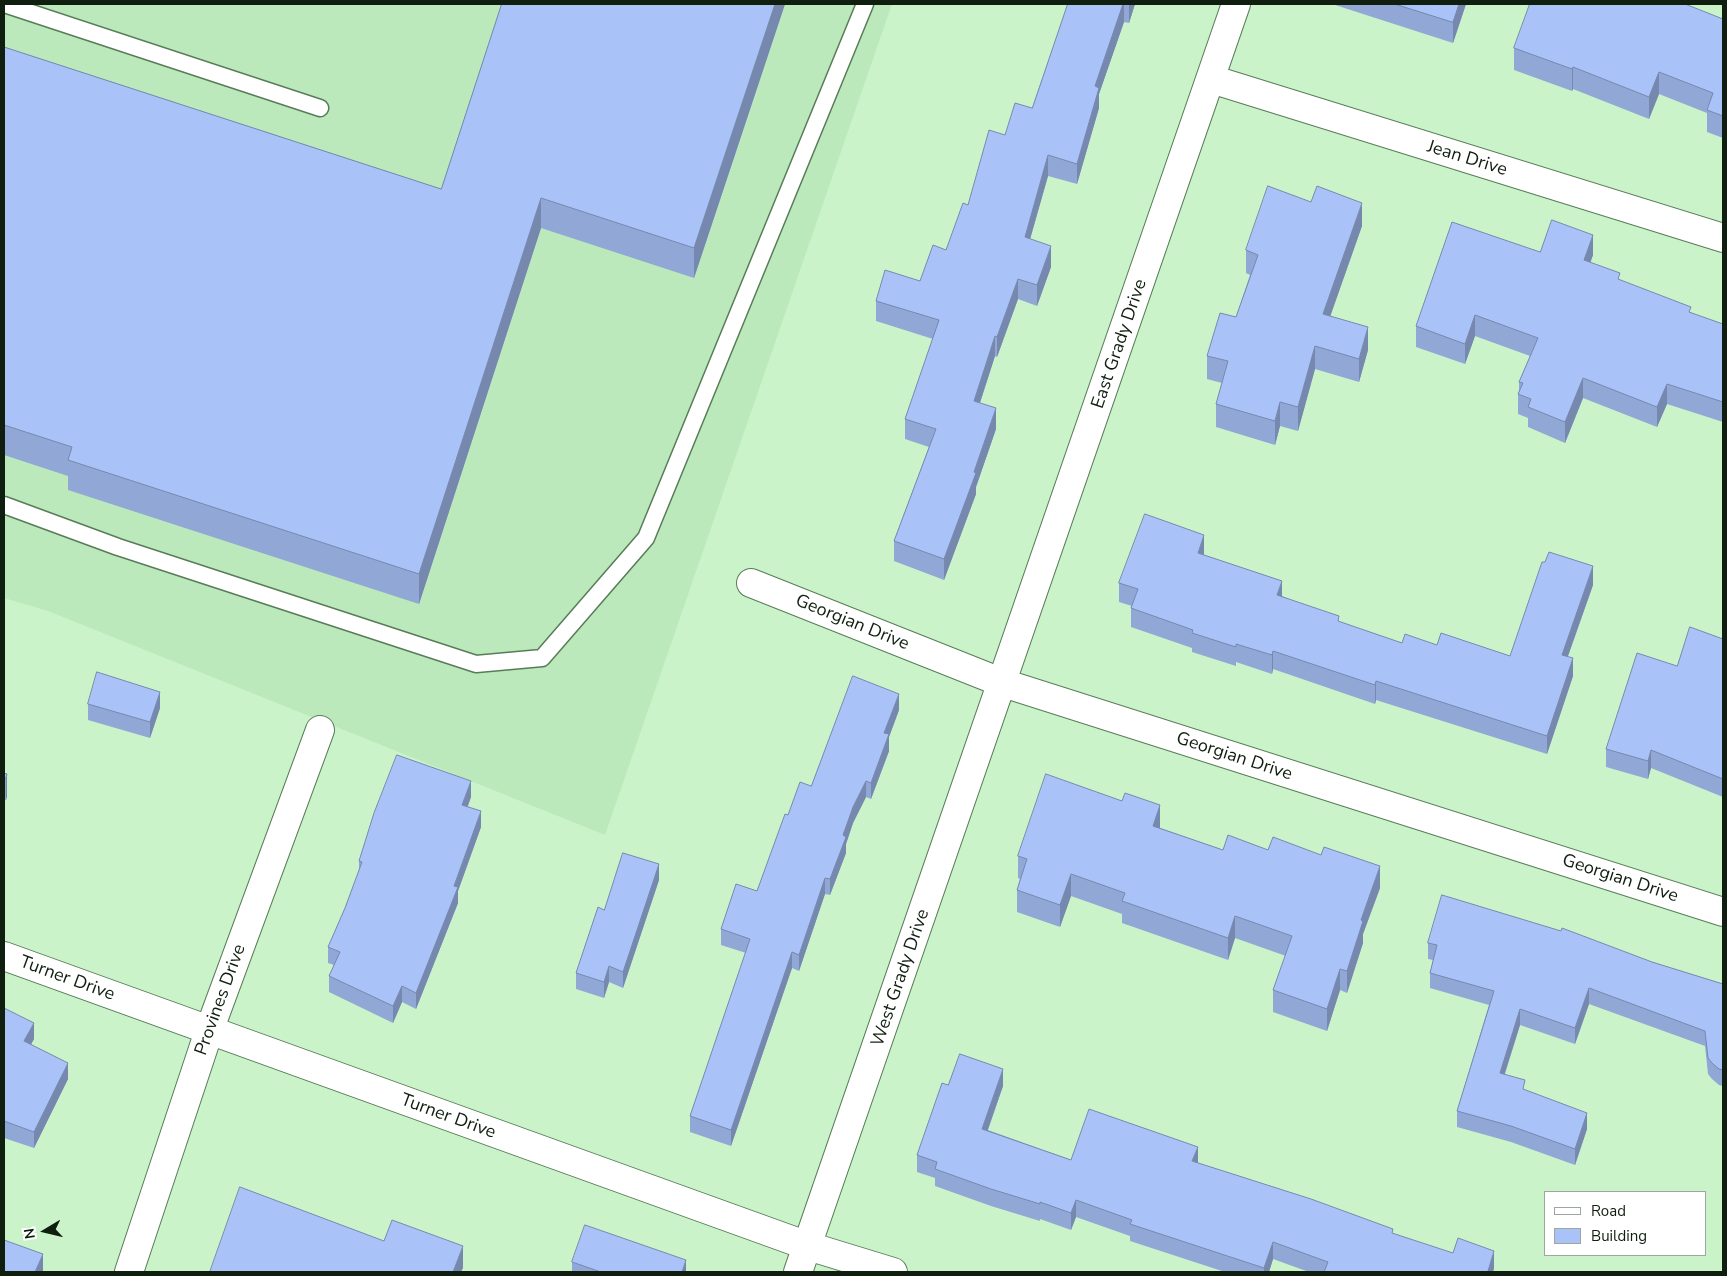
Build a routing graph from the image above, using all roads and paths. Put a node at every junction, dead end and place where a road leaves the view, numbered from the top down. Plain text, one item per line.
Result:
1 (4, 4) edge
2 (865, 4) edge
3 (1236, 4) edge
4 (1211, 79) junction
5 (320, 108) dead end
6 (1723, 238) edge
7 (4, 506) edge
8 (751, 583) dead end
9 (1003, 683) junction
10 (320, 730) dead end
11 (1723, 912) edge
12 (4, 956) edge
13 (209, 1031) junction
14 (808, 1246) junction
15 (129, 1272) edge
16 (798, 1272) edge
17 (893, 1272) edge

1 - 5 lane
2 - 7 lane
3 - 4 street, East Grady Drive
4 - 6 street, Jean Drive
4 - 9 street, East Grady Drive
8 - 9 street, Georgian Drive
9 - 11 street, Georgian Drive
9 - 14 street, West Grady Drive
10 - 13 street, Provines Drive
12 - 13 street, Turner Drive
13 - 14 street, Turner Drive
13 - 15 street, Provines Drive
14 - 16 street, West Grady Drive
14 - 17 street, Turner Drive

